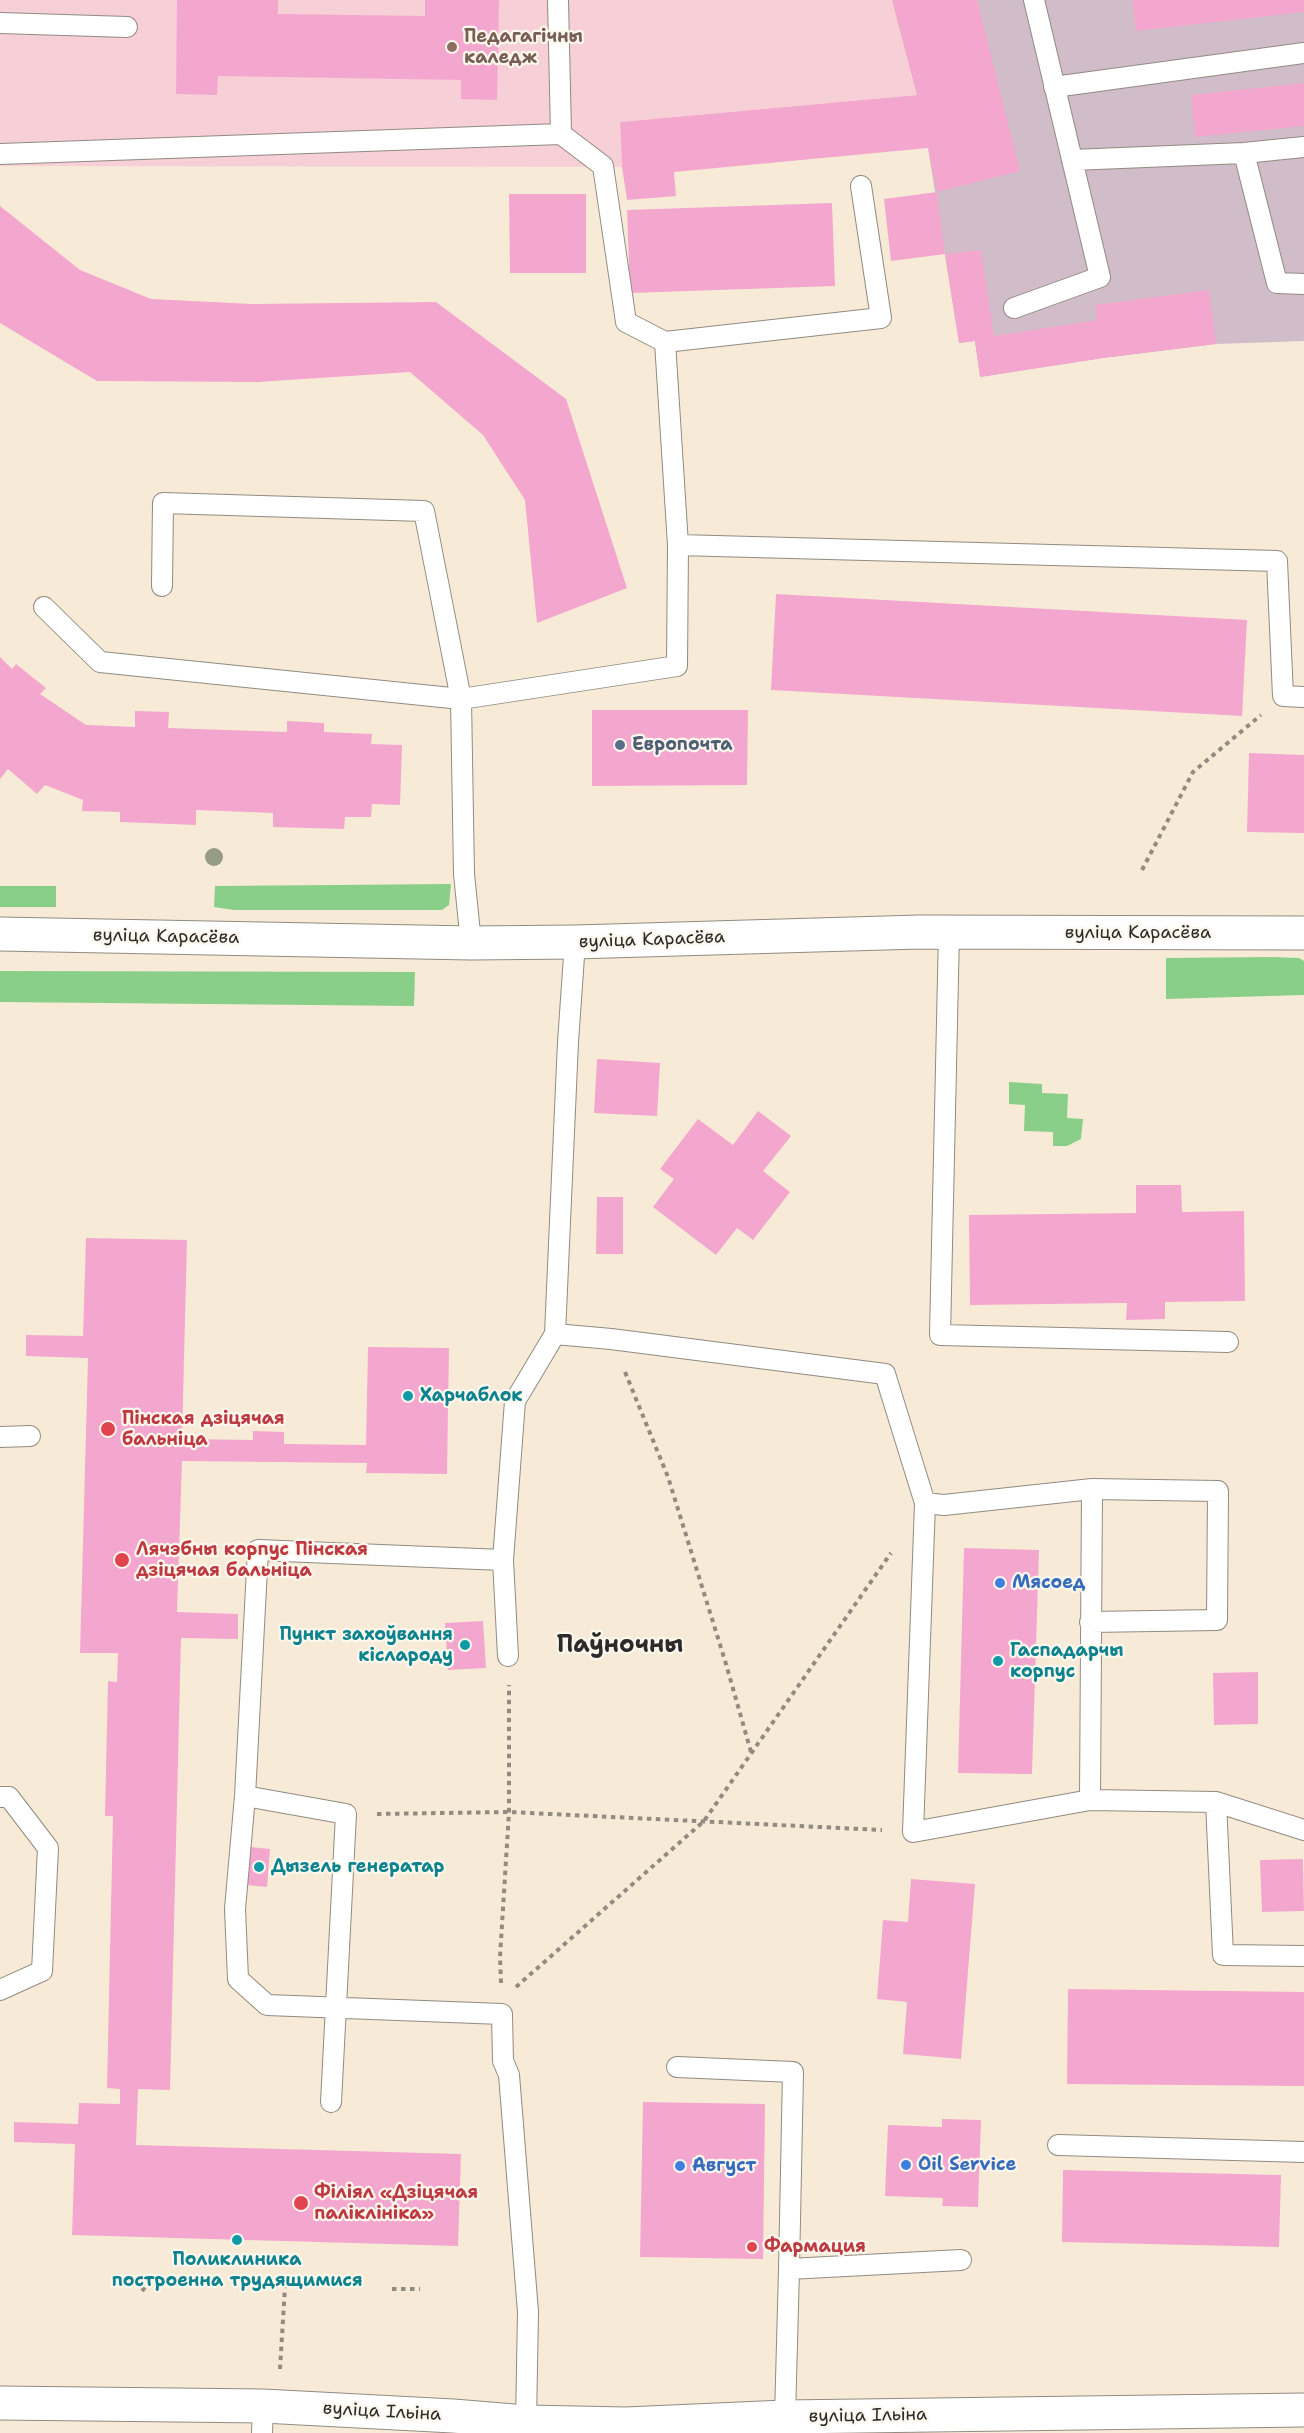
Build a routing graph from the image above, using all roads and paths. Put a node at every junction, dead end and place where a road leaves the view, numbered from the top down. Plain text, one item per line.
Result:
1 (558, 0) edge
2 (1034, 0) edge
3 (0, 24) edge
4 (128, 27) dead end
5 (1304, 53) edge
6 (1054, 87) junction
7 (561, 134) junction
8 (1304, 147) edge
9 (1244, 153) junction
10 (0, 154) edge
11 (1072, 160) junction
12 (861, 186) dead end
13 (1304, 284) edge
14 (1014, 308) dead end
15 (665, 342) junction
16 (678, 545) junction
17 (162, 586) dead end
18 (44, 607) dead end
19 (1283, 696) junction
20 (1304, 697) edge
21 (461, 699) junction
22 (1142, 870) dead end
23 (949, 932) junction
24 (1304, 933) edge
25 (0, 934) edge
26 (575, 942) junction
27 (471, 943) junction
28 (555, 1334) junction
29 (611, 1339) junction
30 (1228, 1342) dead end
31 (30, 1436) dead end
32 (0, 1437) edge
33 (1092, 1489) junction
34 (926, 1503) junction
35 (892, 1551) dead end
36 (503, 1560) junction
37 (1090, 1622) junction
38 (508, 1656) joint
39 (751, 1753) junction
40 (244, 1796) junction
41 (0, 1797) edge
42 (1090, 1800) junction
43 (1216, 1802) junction
44 (509, 1812) junction
45 (346, 1814) junction
46 (704, 1821) junction
47 (1304, 1830) edge
48 (913, 1832) junction
49 (1304, 1956) edge
50 (0, 1990) edge
51 (335, 2009) junction
52 (502, 2014) junction
53 (677, 2067) dead end
54 (331, 2102) dead end
55 (1058, 2145) dead end
56 (1304, 2152) edge
57 (961, 2260) dead end
58 (789, 2269) junction
59 (152, 2279) dead end
60 (285, 2287) dead end
61 (392, 2289) dead end
62 (420, 2289) dead end
63 (142, 2291) dead end
64 (279, 2370) dead end
65 (0, 2403) edge
66 (1304, 2410) edge
67 (785, 2417) junction
68 (262, 2419) edge
69 (526, 2422) junction
70 (625, 2429) edge

1 - 7 lane
2 - 6 lane
3 - 4 lane
5 - 6 lane
6 - 11 lane
7 - 10 lane
7 - 15 lane
8 - 9 lane
9 - 11 lane
9 - 13 lane
11 - 14 lane
12 - 15 lane
15 - 16 lane
16 - 19 lane
16 - 21 lane
17 - 21 lane
18 - 21 lane
19 - 20 lane
19 - 22 path
21 - 27 lane
23 - 24 street, вуліца Карасёва
23 - 26 street, вуліца Карасёва
23 - 30 lane
25 - 27 street, вуліца Карасёва
26 - 27 street, вуліца Карасёва
26 - 28 lane
28 - 29 lane
28 - 36 lane
29 - 34 lane
29 - 39 path
31 - 32 lane
33 - 34 lane
33 - 37 lane
33 - 37 lane
34 - 48 lane
35 - 39 path
36 - 38 lane
36 - 40 lane
37 - 42 lane
38 - 44 path
39 - 46 path
40 - 45 lane
40 - 51 lane
41 - 50 lane
42 - 43 lane
42 - 48 lane
43 - 47 lane
43 - 49 lane
44 - 45 path
44 - 46 path
44 - 52 path
45 - 51 lane
46 - 48 path
46 - 52 path
51 - 52 lane
51 - 54 lane
52 - 69 lane
53 - 58 lane
55 - 56 lane
57 - 58 lane
58 - 67 lane
59 - 63 path
60 - 64 path
61 - 62 path
65 - 68 street, вуліца Ільіна
66 - 67 street, вуліца Ільіна
67 - 70 street, вуліца Ільіна
68 - 69 street, вуліца Ільіна
69 - 70 street, вуліца Ільіна

